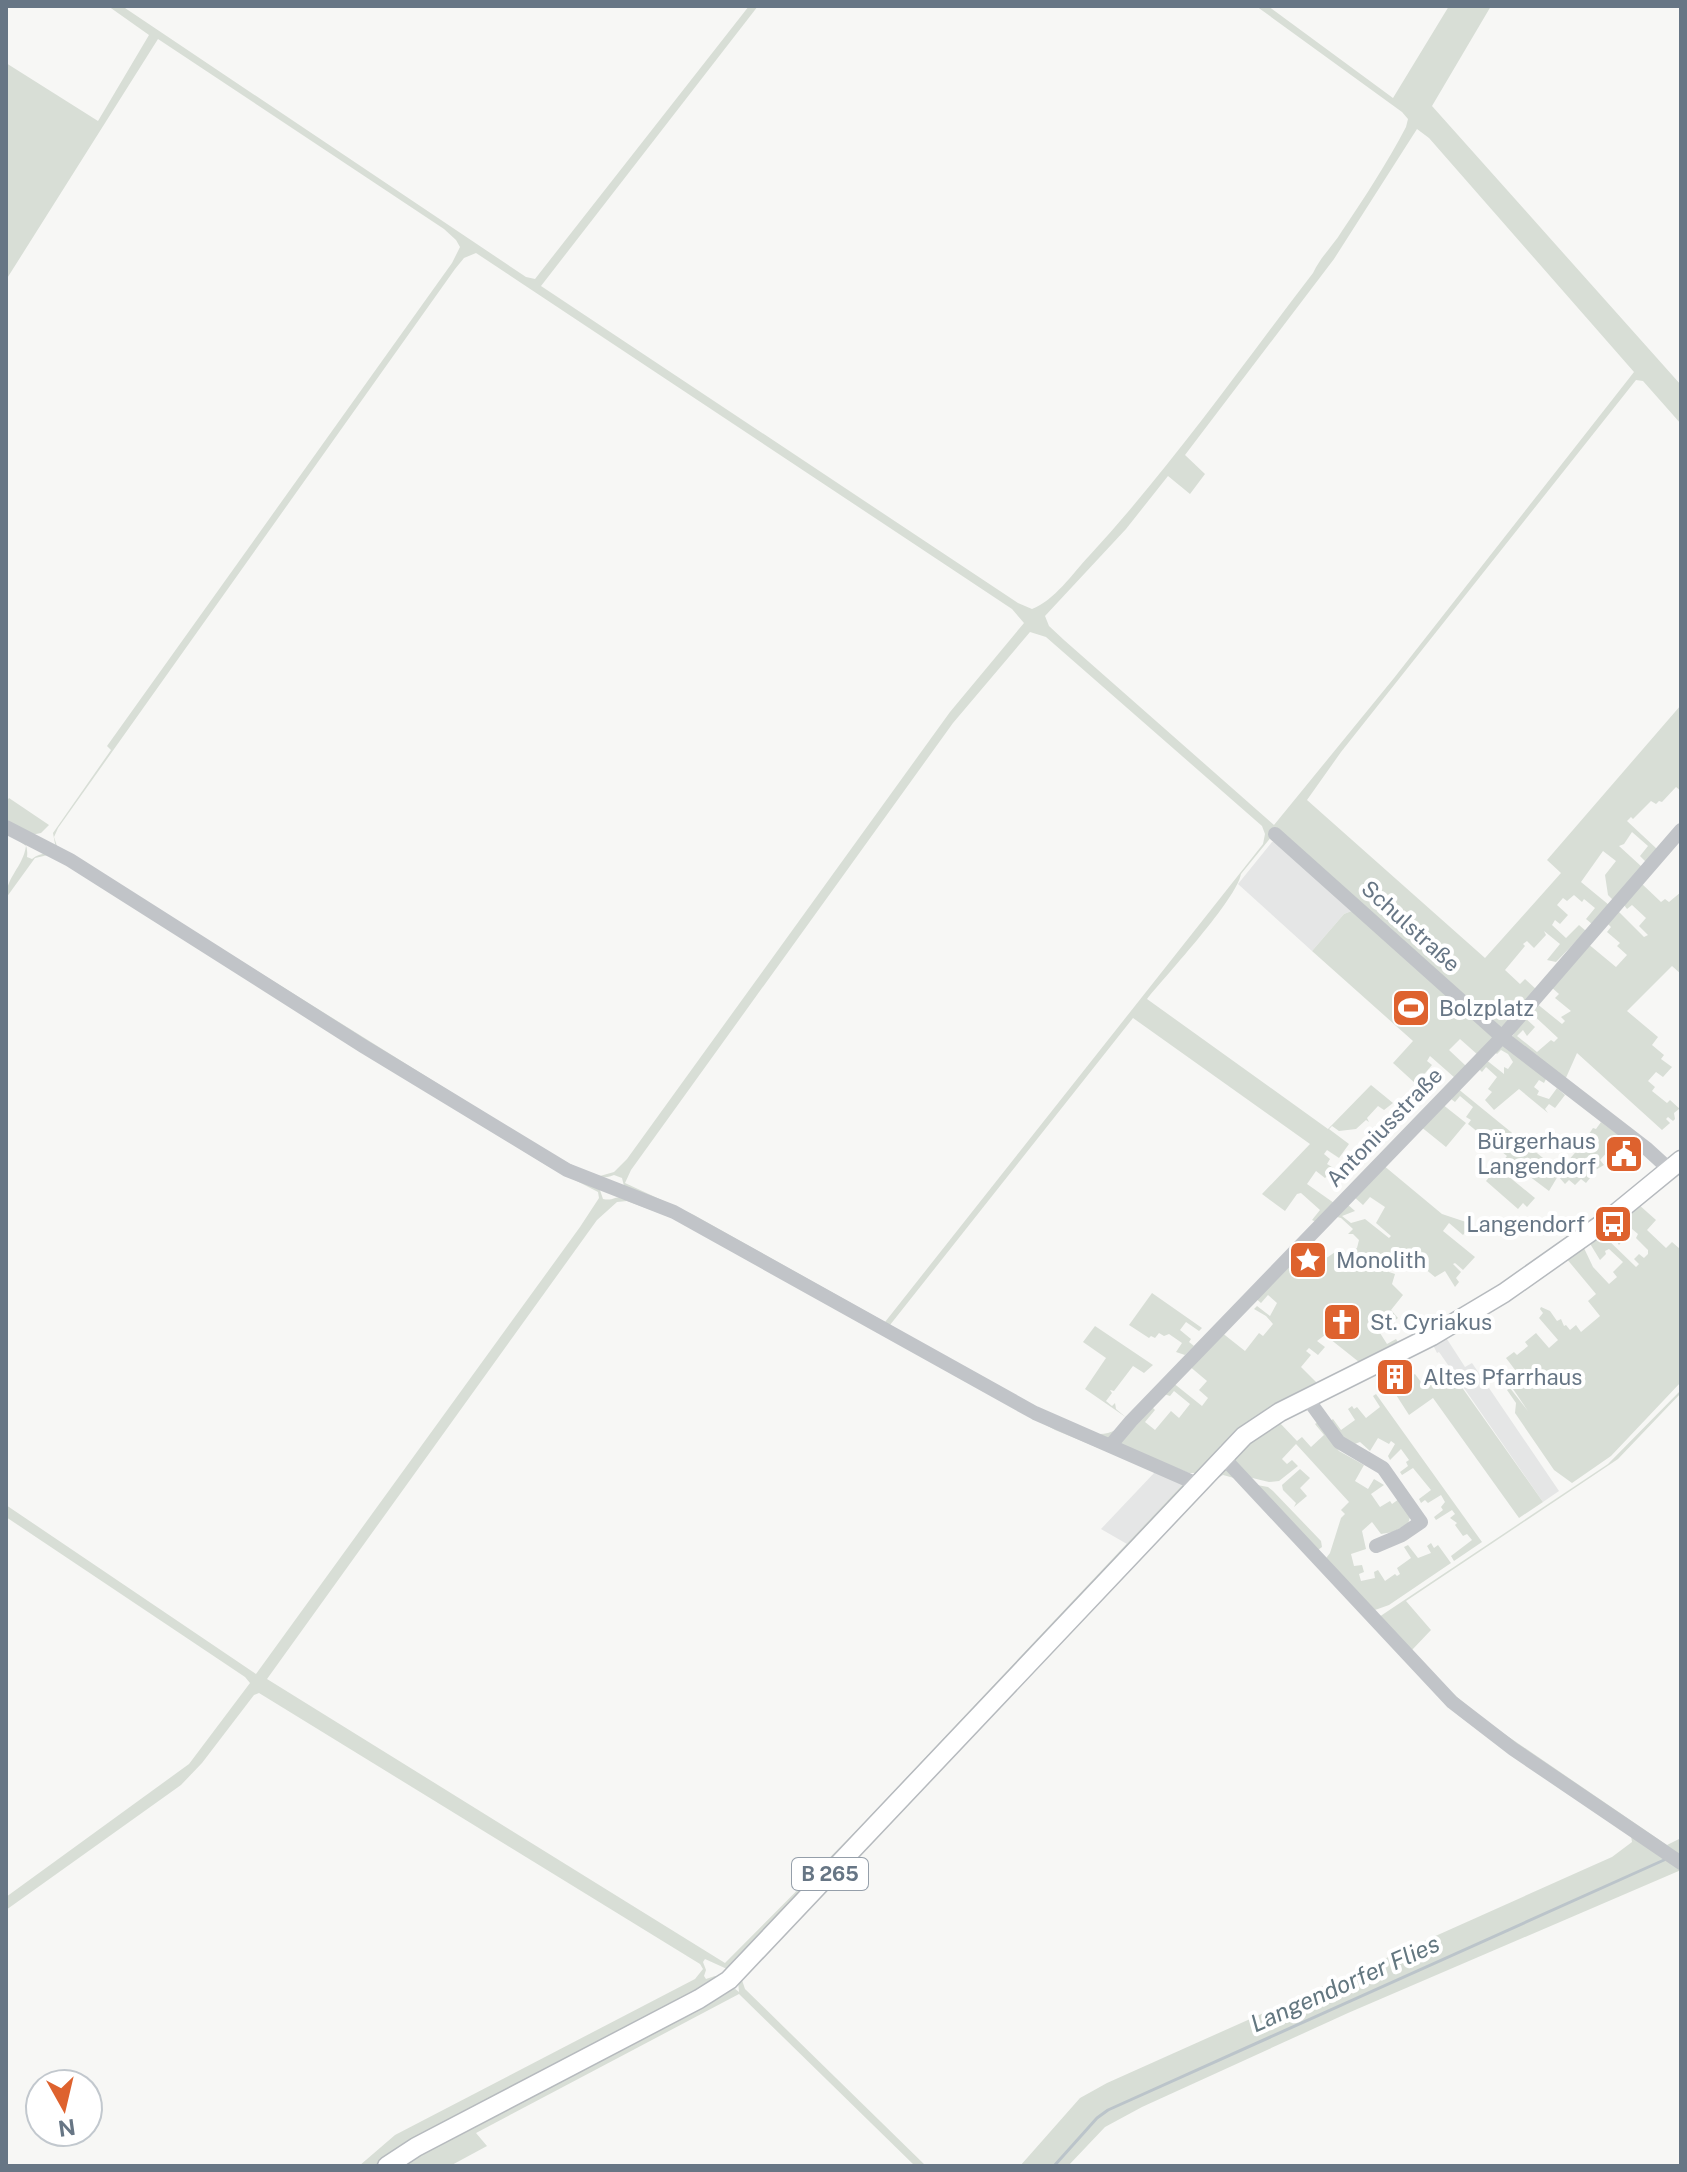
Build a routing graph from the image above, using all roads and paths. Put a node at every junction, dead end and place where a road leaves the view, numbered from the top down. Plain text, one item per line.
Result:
1 (6, 827) edge
2 (1681, 830) edge
3 (1275, 834) dead end
4 (1502, 1037) junction
5 (1675, 1164) edge
6 (1307, 1398) junction
7 (1110, 1446) junction
8 (1223, 1457) junction
9 (1197, 1484) junction
10 (1376, 1546) dead end
11 (1681, 1863) edge
12 (387, 2166) edge

1 - 7 street
2 - 4 street, Antoniusstraße
3 - 4 street, Schulstraße
4 - 5 street, Schulstraße
4 - 7 street, Antoniusstraße
5 - 6 main road, B 265
6 - 8 main road, B 265
6 - 10 street
7 - 9 street
8 - 9 main road, B 265
8 - 11 street
9 - 12 main road, B 265

